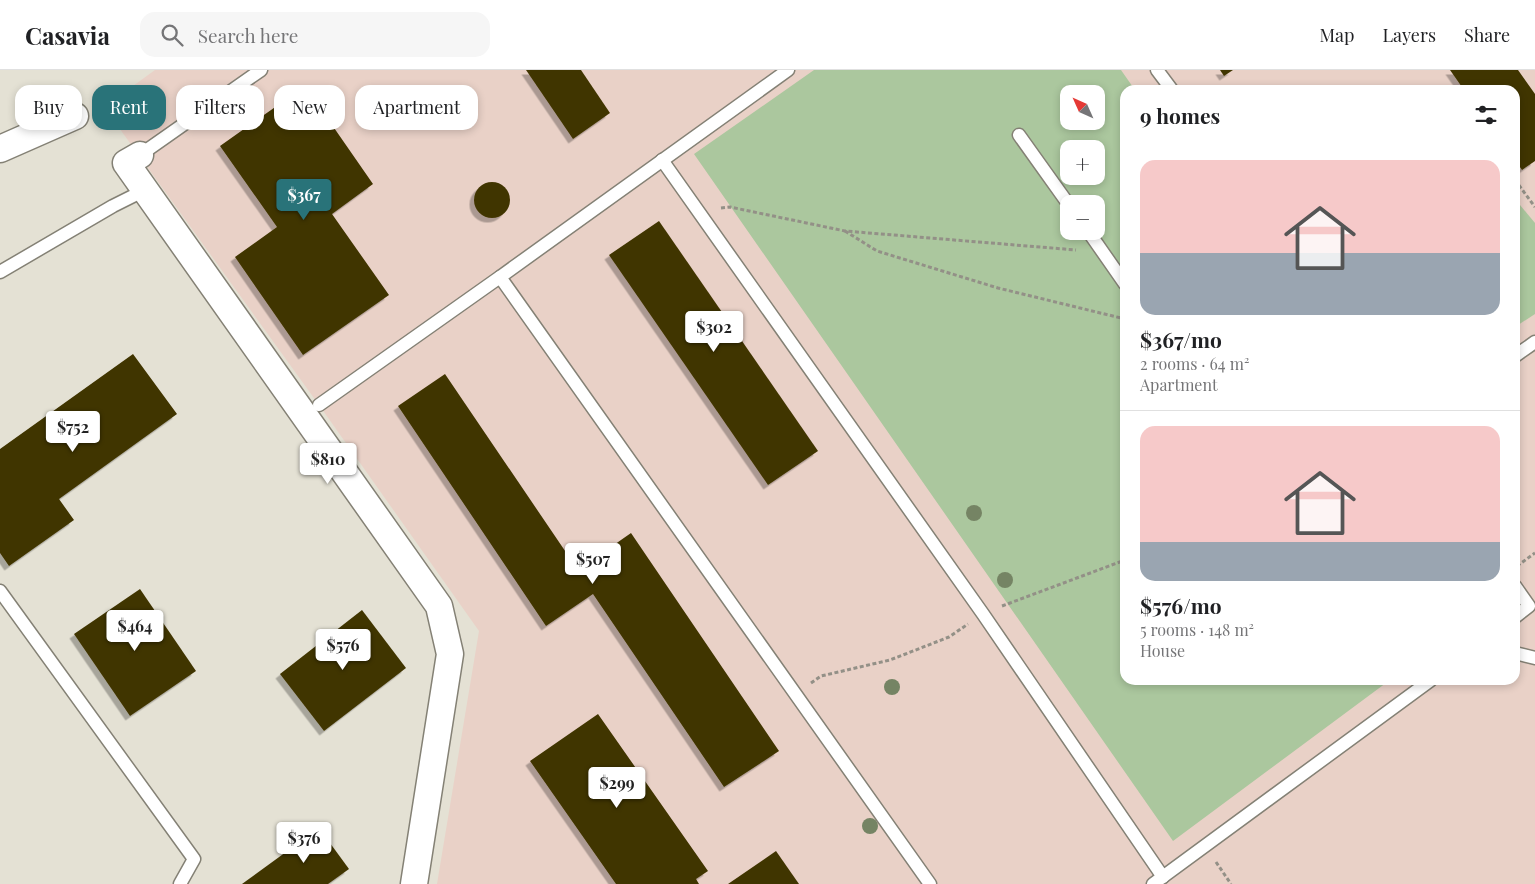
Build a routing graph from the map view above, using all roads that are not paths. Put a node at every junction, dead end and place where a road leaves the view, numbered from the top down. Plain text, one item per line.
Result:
1 (260, 70) edge
2 (788, 70) edge
3 (1157, 70) edge
4 (1168, 85) edge
5 (43, 130) edge
6 (1020, 135) dead end
7 (0, 149) edge
8 (140, 156) joint
9 (662, 160) junction
10 (145, 190) junction
11 (1063, 195) edge
12 (1094, 240) edge
13 (0, 272) edge
14 (500, 277) junction
15 (1120, 277) edge
16 (1535, 342) edge
17 (1520, 352) edge
18 (319, 404) dead end
19 (0, 591) edge
20 (1520, 593) edge
21 (1532, 610) edge
22 (1520, 615) edge
23 (1520, 654) edge
24 (1535, 658) edge
25 (1414, 685) edge
26 (1158, 880) edge
27 (180, 884) edge
28 (414, 884) edge
29 (930, 884) edge

1 - 8 lane
2 - 9 lane
3 - 4 lane
5 - 7 street
6 - 11 lane
8 - 10 street
9 - 14 lane
9 - 26 lane
10 - 13 lane
10 - 28 street
12 - 15 lane
14 - 18 lane
14 - 29 lane
16 - 17 lane
19 - 27 lane
20 - 21 lane
21 - 22 lane
23 - 24 lane
25 - 26 lane

